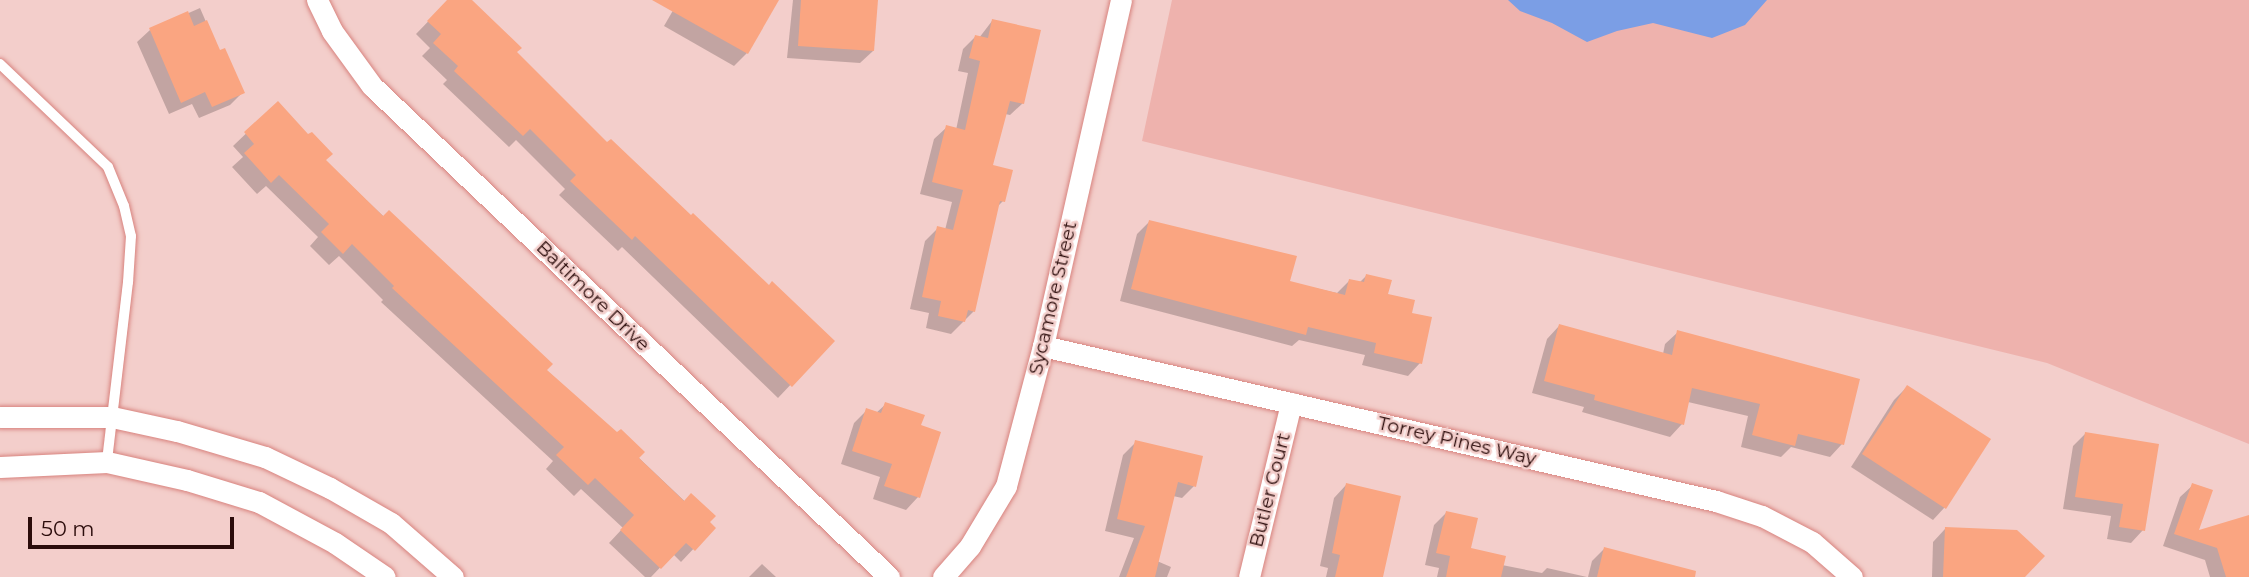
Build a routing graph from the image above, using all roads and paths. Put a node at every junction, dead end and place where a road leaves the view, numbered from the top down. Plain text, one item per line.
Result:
1 (317, 0) edge
2 (1121, 0) edge
3 (0, 64) edge
4 (1043, 346) junction
5 (1291, 403) junction
6 (0, 417) edge
7 (112, 417) junction
8 (107, 462) junction
9 (0, 467) edge
10 (385, 577) edge
11 (453, 577) edge
12 (889, 577) edge
13 (943, 577) edge
14 (1249, 577) edge
15 (1852, 577) edge

1 - 12 street, Baltimore Drive
2 - 4 street, Sycamore Street
3 - 7 lane
4 - 5 street, Torrey Pines Way
4 - 13 street, Sycamore Street
5 - 14 street, Butler Court
5 - 15 street, Torrey Pines Way
6 - 7 street
7 - 8 lane
7 - 11 street
8 - 9 street
8 - 10 street

